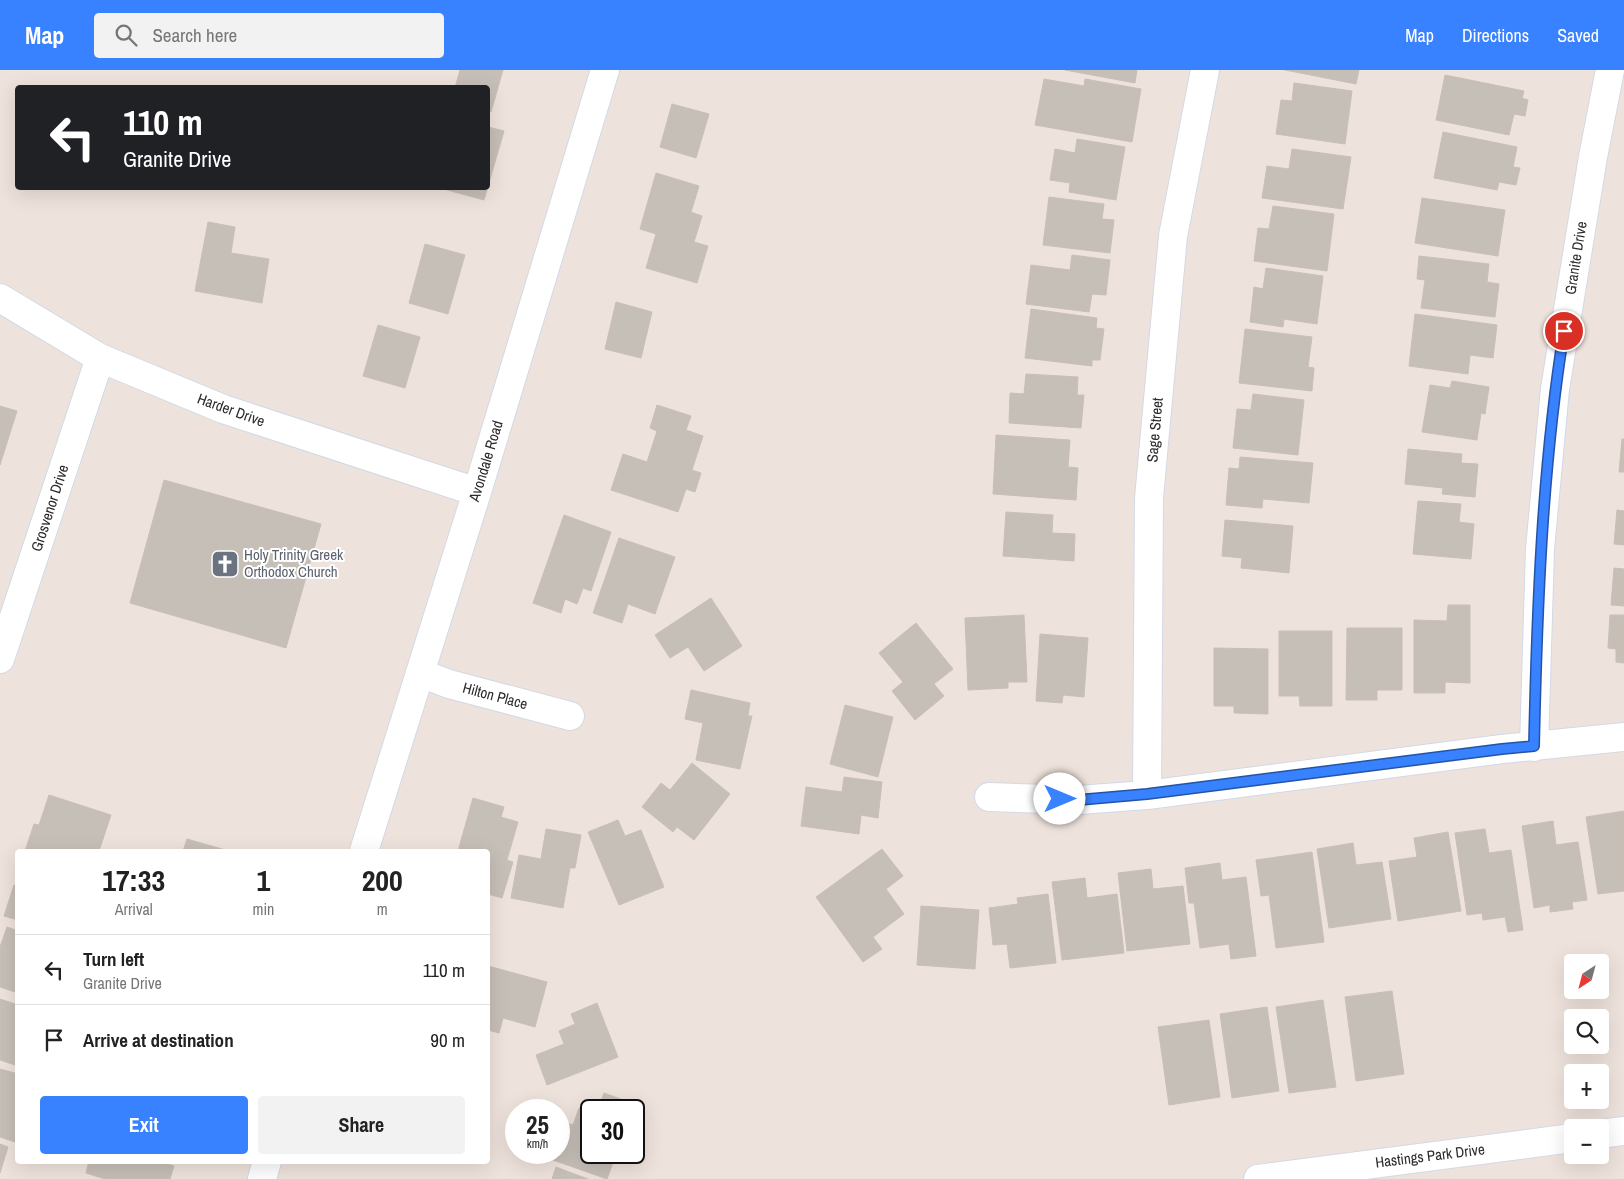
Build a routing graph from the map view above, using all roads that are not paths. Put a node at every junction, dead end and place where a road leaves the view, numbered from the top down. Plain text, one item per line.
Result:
1 (605, 70) edge
2 (1205, 70) edge
3 (1610, 70) edge
4 (0, 298) edge
5 (100, 358) junction
6 (476, 492) junction
7 (0, 659) edge
8 (420, 673) junction
9 (570, 716) dead end
10 (1624, 737) edge
11 (1534, 746) junction
12 (1147, 794) junction
13 (988, 797) dead end
14 (365, 849) edge
15 (1624, 1131) edge
16 (1609, 1133) edge
17 (1564, 1139) edge
18 (266, 1164) edge
19 (262, 1179) edge
20 (1258, 1179) edge

1 - 6 street, Avondale Road
2 - 12 street, Sage Street
3 - 11 street, Granite Drive
4 - 5 street, Harder Drive
5 - 6 street, Harder Drive
5 - 7 street, Grosvenor Drive
6 - 8 street, Avondale Road
8 - 9 street, Hilton Place
8 - 14 street, Avondale Road
10 - 11 street
11 - 12 street
12 - 13 street
15 - 16 street
17 - 20 street, Hastings Park Drive
18 - 19 street

